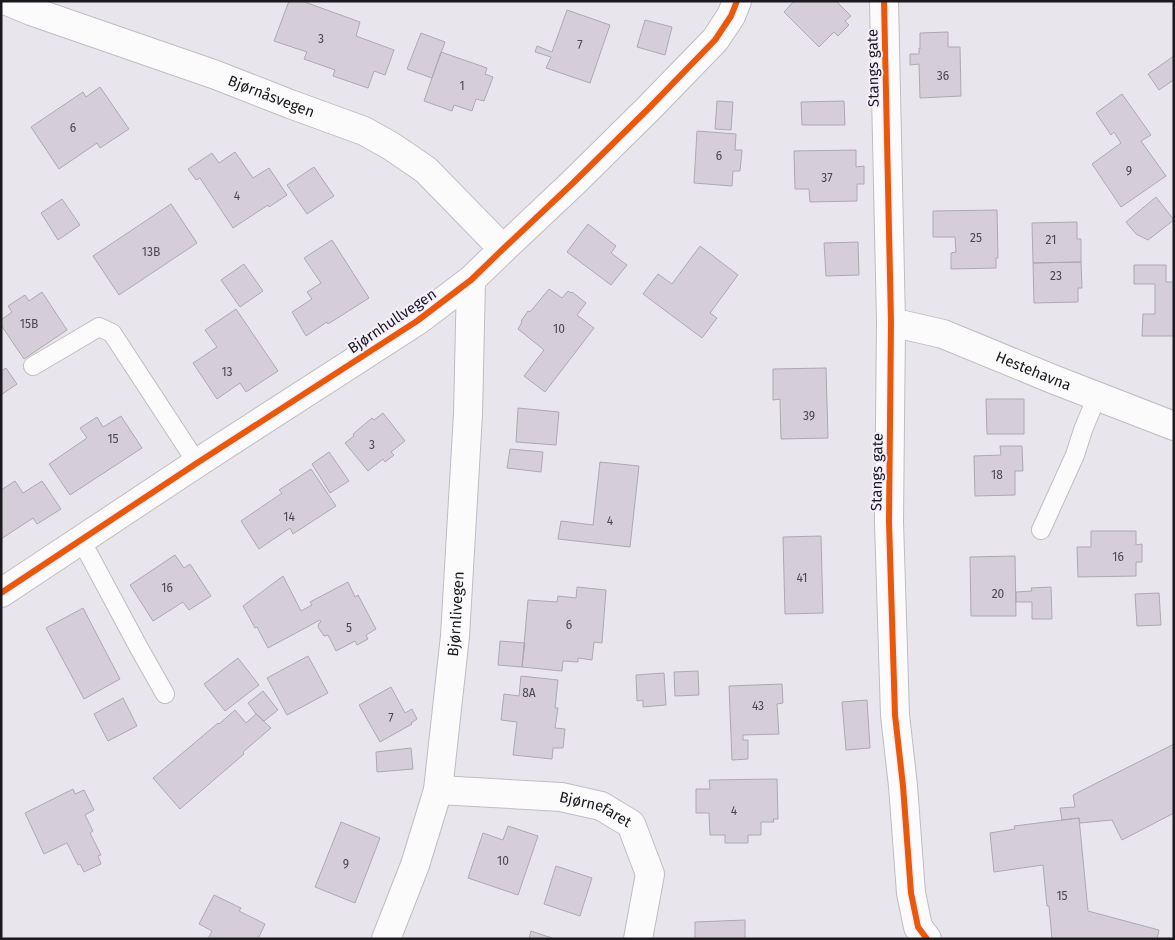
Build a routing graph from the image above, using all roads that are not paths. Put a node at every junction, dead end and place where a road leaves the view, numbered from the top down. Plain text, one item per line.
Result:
1 (737, 1) edge
2 (884, 1) edge
3 (24, 4) edge
4 (502, 249) junction
5 (471, 280) junction
6 (891, 322) junction
7 (33, 366) dead end
8 (1097, 396) junction
9 (1174, 426) edge
10 (197, 464) junction
11 (1041, 530) dead end
12 (81, 540) junction
13 (1, 593) edge
14 (166, 694) dead end
15 (438, 790) junction
16 (386, 939) edge
17 (638, 939) edge
18 (927, 939) edge

1 - 4 street, Bjørnhullvegen
2 - 6 street, Stangs gate
3 - 4 street, Bjørnåsvegen
4 - 5 street, Bjørnhullvegen
5 - 10 street, Bjørnhullvegen
5 - 15 street, Bjørnlivegen
6 - 8 street, Hestehavna
6 - 18 street, Stangs gate
7 - 10 lane
8 - 9 street, Hestehavna
8 - 11 lane
10 - 12 street, Bjørnhullvegen
12 - 13 street, Bjørnhullvegen
12 - 14 lane
15 - 16 street, Bjørnlivegen
15 - 17 street, Bjørnefaret

